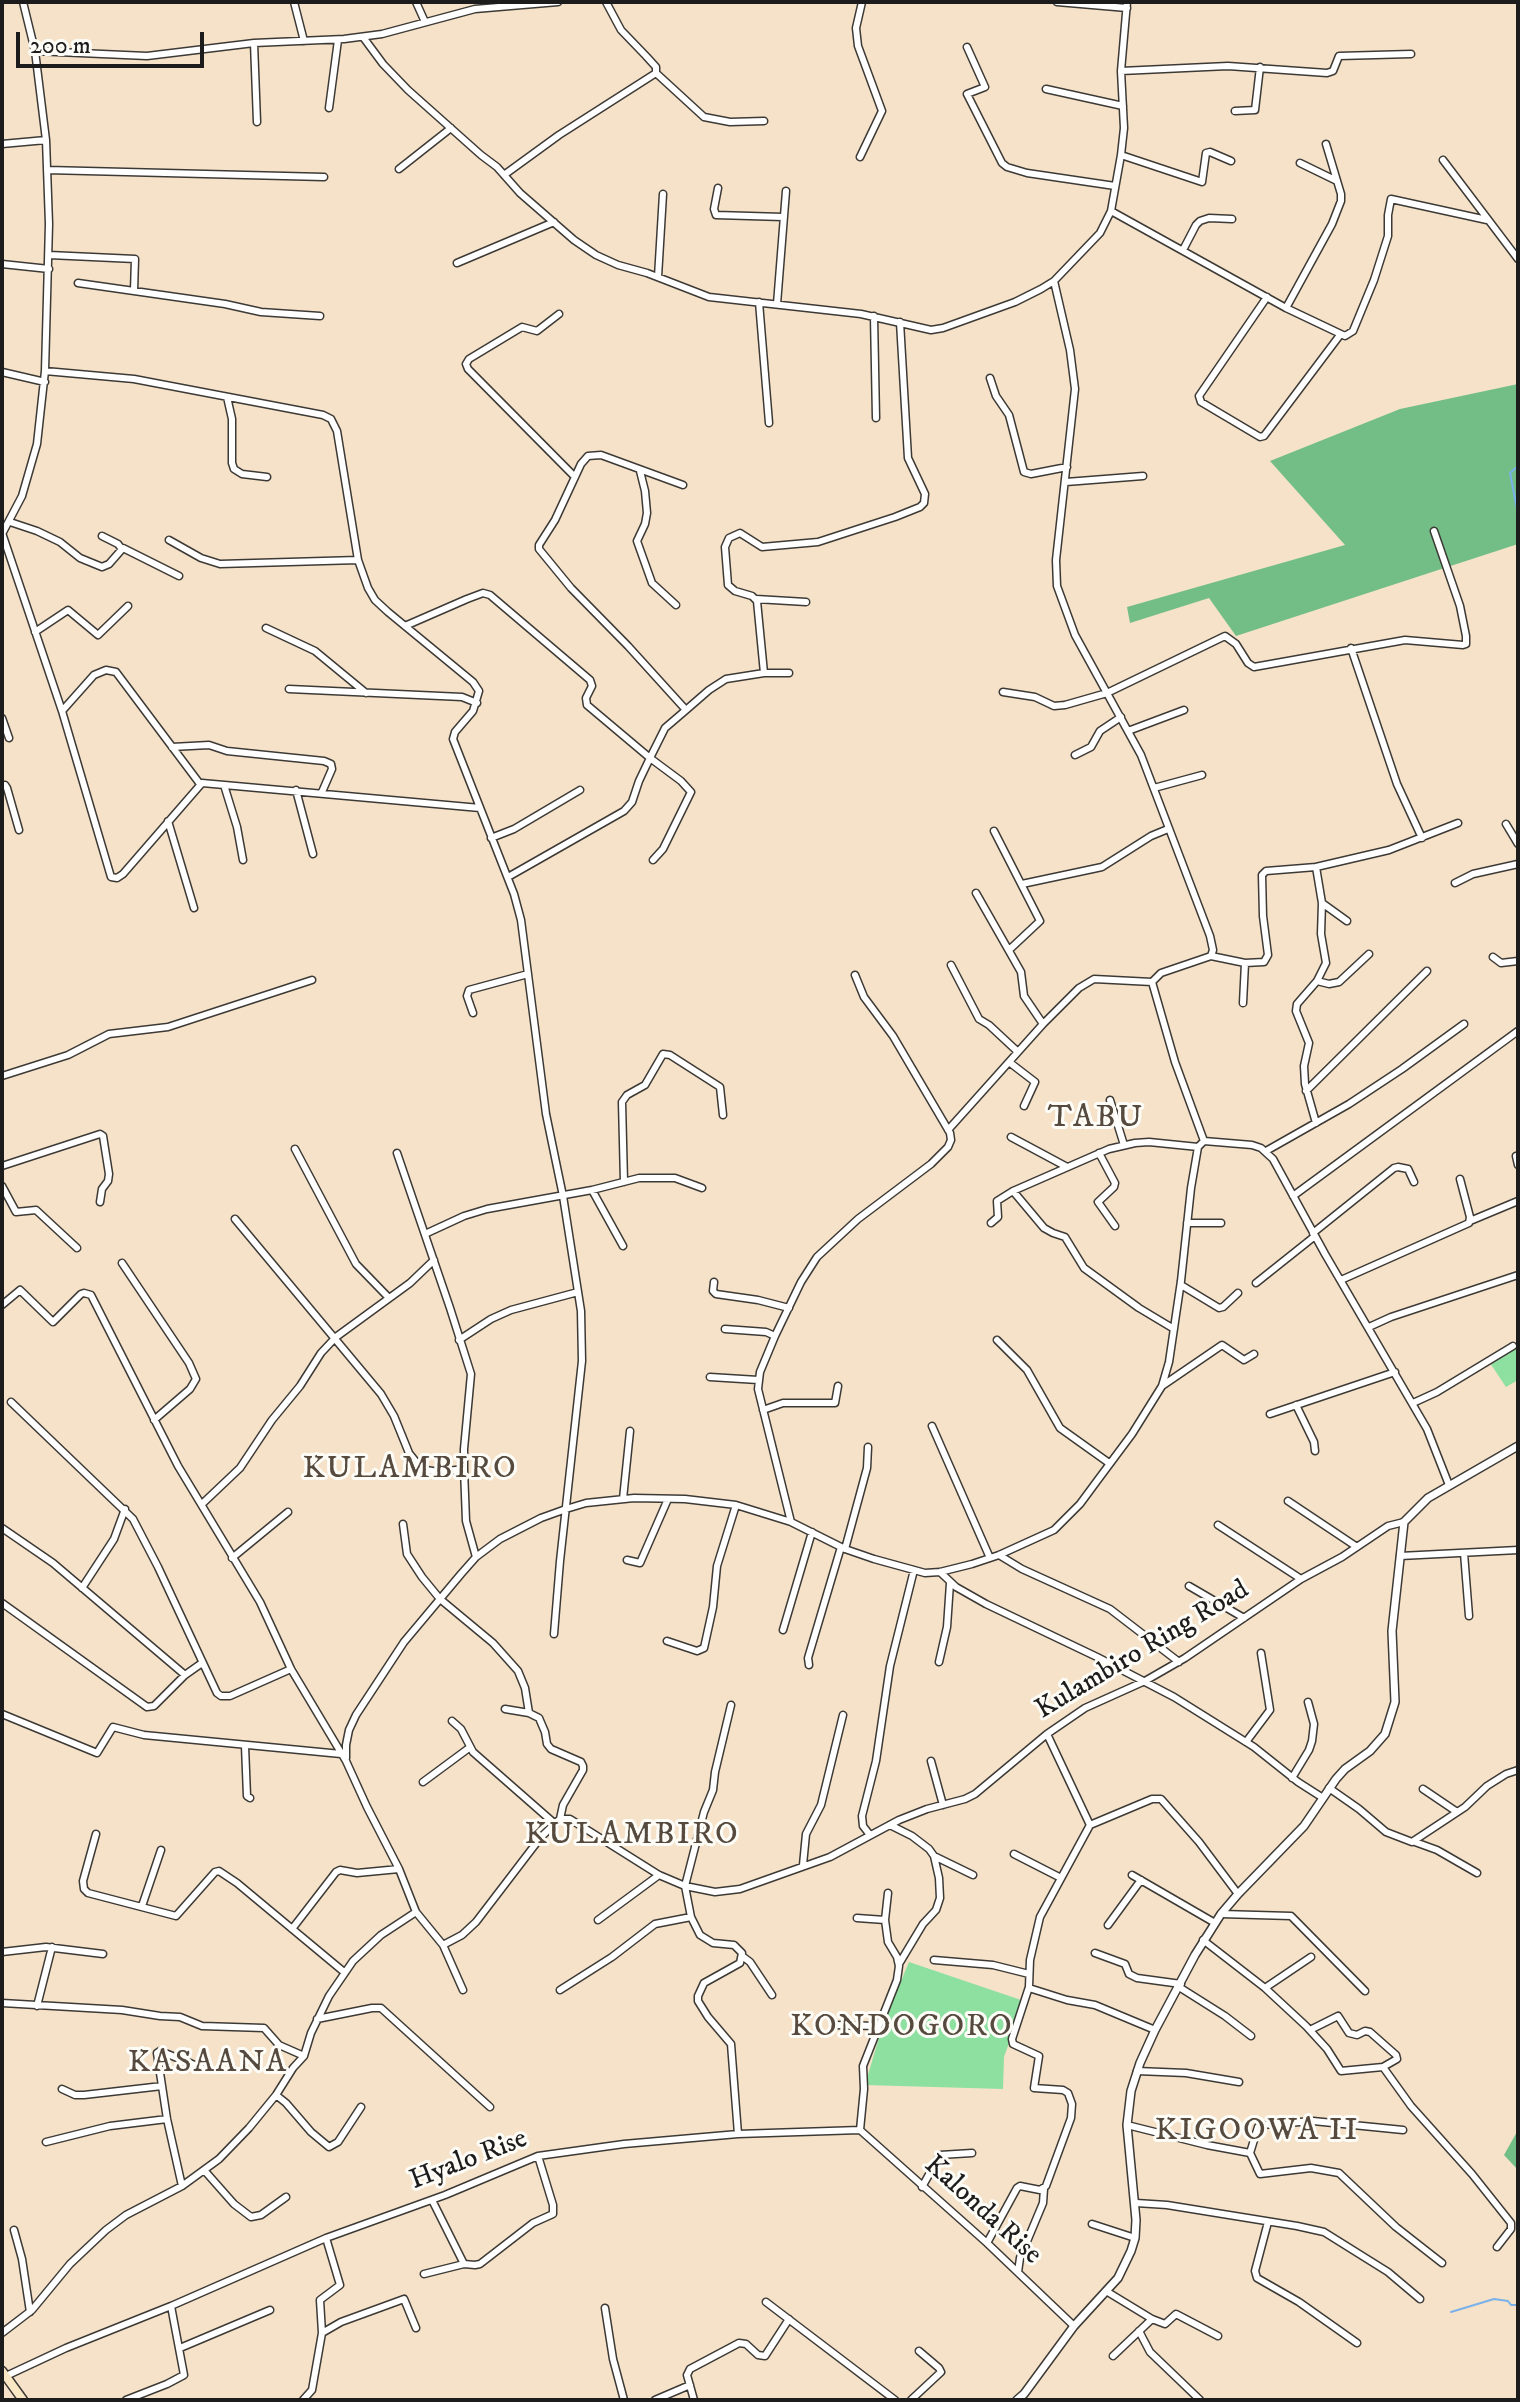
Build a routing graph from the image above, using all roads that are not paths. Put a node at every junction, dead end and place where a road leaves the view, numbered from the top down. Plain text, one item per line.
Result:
1 (23, 2) edge
2 (294, 2) edge
3 (416, 2) edge
4 (558, 2) edge
5 (606, 2) edge
6 (862, 2) edge
7 (1057, 2) edge
8 (1127, 5) edge
9 (425, 22) junction
10 (363, 37) junction
11 (338, 40) junction
12 (304, 41) junction
13 (254, 43) junction
14 (967, 47) dead end
15 (35, 51) junction
16 (1411, 54) dead end
17 (1260, 67) junction
18 (1121, 71) junction
19 (656, 73) junction
20 (1046, 89) dead end
21 (1123, 106) junction
22 (329, 108) dead end
23 (1235, 111) dead end
24 (764, 121) dead end
25 (257, 122) dead end
26 (451, 128) junction
27 (46, 140) junction
28 (2, 144) edge
29 (1326, 144) dead end
30 (1121, 155) junction
31 (860, 157) dead end
32 (1443, 160) dead end
33 (1231, 161) dead end
34 (1300, 163) dead end
35 (399, 169) dead end
36 (47, 170) junction
37 (504, 175) junction
38 (324, 177) dead end
39 (1337, 181) junction
40 (1115, 186) junction
41 (718, 188) dead end
42 (786, 191) dead end
43 (663, 194) dead end
44 (1111, 211) junction
45 (783, 217) junction
46 (1232, 219) dead end
47 (1487, 220) junction
48 (554, 222) junction
49 (1183, 250) junction
50 (49, 255) junction
51 (1518, 259) edge
52 (457, 263) dead end
53 (2, 264) edge
54 (49, 269) junction
55 (658, 277) junction
56 (1054, 281) junction
57 (78, 283) dead end
58 (134, 291) junction
59 (1267, 297) junction
60 (759, 302) junction
61 (777, 304) junction
62 (1286, 308) junction
63 (559, 314) dead end
64 (320, 316) dead end
65 (874, 316) junction
66 (900, 322) junction
67 (1340, 335) junction
68 (45, 371) junction
69 (2, 372) edge
70 (990, 378) dead end
71 (45, 382) junction
72 (227, 397) junction
73 (876, 418) dead end
74 (769, 423) dead end
75 (1067, 467) junction
76 (640, 471) junction
77 (1143, 476) dead end
78 (267, 477) dead end
79 (575, 477) junction
80 (1066, 482) junction
81 (683, 485) dead end
82 (10, 522) junction
83 (1434, 531) dead end
84 (2, 533) edge
85 (102, 536) dead end
86 (169, 540) dead end
87 (121, 548) junction
88 (358, 560) junction
89 (179, 576) dead end
90 (756, 599) junction
91 (806, 602) dead end
92 (676, 605) dead end
93 (128, 606) dead end
94 (405, 626) junction
95 (266, 628) dead end
96 (35, 632) junction
97 (1351, 648) junction
98 (764, 673) junction
99 (789, 673) dead end
100 (289, 689) dead end
101 (1003, 692) dead end
102 (366, 693) junction
103 (1107, 693) junction
104 (477, 703) junction
105 (686, 710) junction
106 (1184, 710) dead end
107 (62, 711) junction
108 (1121, 717) junction
109 (2, 718) edge
110 (1128, 731) junction
111 (9, 738) dead end
112 (172, 747) junction
113 (1075, 755) dead end
114 (650, 758) junction
115 (1202, 775) dead end
116 (200, 784) junction
117 (2, 785) edge
118 (224, 785) junction
119 (1154, 788) junction
120 (296, 790) junction
121 (580, 790) dead end
122 (322, 792) junction
123 (480, 808) junction
124 (168, 821) junction
125 (1458, 823) dead end
126 (1506, 824) dead end
127 (1168, 829) junction
128 (19, 830) dead end
129 (994, 831) dead end
130 (491, 838) junction
131 (1422, 838) junction
132 (1518, 844) edge
133 (313, 854) dead end
134 (243, 860) dead end
135 (653, 860) dead end
136 (1518, 864) edge
137 (1316, 867) junction
138 (508, 877) junction
139 (1455, 883) dead end
140 (1022, 884) junction
141 (976, 893) dead end
142 (1322, 903) junction
143 (194, 908) dead end
144 (1347, 921) dead end
145 (1009, 950) junction
146 (1369, 954) dead end
147 (1211, 956) junction
148 (1493, 957) dead end
149 (1518, 961) edge
150 (1245, 963) junction
151 (951, 965) dead end
152 (1427, 971) dead end
153 (528, 974) junction
154 (855, 975) dead end
155 (312, 980) dead end
156 (1317, 981) junction
157 (1152, 982) junction
158 (1243, 1003) dead end
159 (473, 1013) dead end
160 (1043, 1024) junction
161 (1464, 1024) dead end
162 (1518, 1031) edge
163 (1018, 1052) junction
164 (1009, 1062) junction
165 (2, 1076) edge
166 (1306, 1091) junction
167 (1110, 1100) dead end
168 (1024, 1106) dead end
169 (723, 1115) dead end
170 (1316, 1123) junction
171 (948, 1130) junction
172 (1011, 1137) dead end
173 (1204, 1141) junction
174 (1124, 1145) junction
175 (1198, 1147) junction
176 (295, 1149) dead end
177 (1266, 1151) junction
178 (397, 1153) dead end
179 (1099, 1153) junction
180 (1516, 1156) edge
181 (1518, 1165) edge
182 (2, 1166) edge
183 (1067, 1167) junction
184 (1460, 1179) dead end
185 (624, 1182) junction
186 (1414, 1182) dead end
187 (2, 1186) edge
188 (702, 1188) dead end
189 (592, 1190) junction
190 (1013, 1191) junction
191 (563, 1196) junction
192 (1293, 1196) junction
193 (1518, 1201) edge
194 (100, 1202) dead end
195 (235, 1219) dead end
196 (1470, 1221) junction
197 (991, 1223) dead end
198 (1187, 1223) junction
199 (1221, 1223) dead end
200 (1115, 1226) dead end
201 (425, 1234) junction
202 (1314, 1234) junction
203 (623, 1246) dead end
204 (77, 1248) dead end
205 (434, 1260) junction
206 (122, 1263) dead end
207 (1518, 1275) edge
208 (1341, 1280) junction
209 (714, 1282) dead end
210 (1256, 1283) dead end
211 (1181, 1285) junction
212 (578, 1292) junction
213 (1238, 1293) dead end
214 (389, 1298) junction
215 (2, 1305) edge
216 (789, 1308) junction
217 (1369, 1327) junction
218 (725, 1329) dead end
219 (1174, 1329) junction
220 (775, 1336) junction
221 (336, 1337) junction
222 (459, 1340) junction
223 (997, 1340) dead end
224 (1513, 1346) dead end
225 (1254, 1354) dead end
226 (1395, 1372) junction
227 (710, 1377) dead end
228 (758, 1380) junction
229 (838, 1386) dead end
230 (1162, 1386) junction
231 (11, 1402) dead end
232 (1413, 1403) junction
233 (1296, 1405) junction
234 (763, 1410) junction
235 (1270, 1414) dead end
236 (154, 1420) junction
237 (932, 1426) dead end
238 (630, 1431) dead end
239 (1518, 1446) edge
240 (868, 1447) dead end
241 (1315, 1451) dead end
242 (1109, 1463) junction
243 (464, 1469) junction
244 (1449, 1485) junction
245 (623, 1499) junction
246 (668, 1499) junction
247 (1288, 1501) dead end
248 (202, 1504) junction
249 (736, 1505) junction
250 (125, 1509) junction
251 (566, 1509) junction
252 (288, 1512) dead end
253 (791, 1522) junction
254 (1404, 1522) junction
255 (403, 1524) dead end
256 (1218, 1525) dead end
257 (2, 1528) edge
258 (812, 1532) junction
259 (1357, 1547) junction
260 (843, 1548) junction
261 (1518, 1550) edge
262 (1464, 1553) junction
263 (999, 1555) junction
264 (1400, 1556) junction
265 (476, 1557) junction
266 (232, 1558) junction
267 (990, 1558) junction
268 (627, 1560) dead end
269 (914, 1570) junction
270 (940, 1572) junction
271 (1301, 1579) junction
272 (950, 1583) junction
273 (1189, 1586) dead end
274 (82, 1588) junction
275 (440, 1599) junction
276 (2, 1603) edge
277 (1469, 1616) dead end
278 (1244, 1618) junction
279 (783, 1630) dead end
280 (554, 1634) dead end
281 (667, 1641) dead end
282 (1261, 1653) dead end
283 (939, 1662) dead end
284 (1179, 1662) junction
285 (202, 1663) junction
286 (809, 1665) dead end
287 (291, 1669) junction
288 (185, 1675) junction
289 (1145, 1681) junction
290 (1308, 1702) dead end
291 (731, 1705) dead end
292 (505, 1709) dead end
293 (529, 1713) junction
294 (2, 1714) edge
295 (843, 1715) dead end
296 (452, 1721) dead end
297 (1047, 1734) junction
298 (1246, 1742) junction
299 (245, 1746) junction
300 (469, 1748) junction
301 (341, 1754) junction
302 (346, 1761) junction
303 (931, 1761) dead end
304 (1518, 1770) edge
305 (1292, 1778) junction
306 (423, 1782) dead end
307 (1329, 1788) junction
308 (1423, 1789) dead end
309 (250, 1798) dead end
310 (1323, 1798) junction
311 (943, 1805) junction
312 (1457, 1812) junction
313 (557, 1821) junction
314 (890, 1825) junction
315 (1090, 1825) junction
316 (96, 1834) dead end
317 (870, 1835) junction
318 (1415, 1842) junction
319 (161, 1850) dead end
320 (1014, 1854) dead end
321 (934, 1856) junction
322 (803, 1865) junction
323 (399, 1869) junction
324 (1477, 1873) dead end
325 (659, 1875) junction
326 (973, 1875) dead end
327 (1132, 1875) dead end
328 (1061, 1878) junction
329 (1141, 1880) junction
330 (685, 1886) junction
331 (888, 1893) dead end
332 (1238, 1894) junction
333 (142, 1906) junction
334 (416, 1912) junction
335 (1221, 1914) junction
336 (691, 1917) junction
337 (857, 1918) dead end
338 (598, 1920) dead end
339 (885, 1920) junction
340 (1215, 1923) junction
341 (1108, 1925) dead end
342 (292, 1929) junction
343 (1203, 1940) junction
344 (443, 1945) junction
345 (52, 1947) junction
346 (2, 1952) edge
347 (1095, 1953) dead end
348 (103, 1954) dead end
349 (742, 1956) junction
350 (1311, 1957) dead end
351 (934, 1960) dead end
352 (899, 1964) junction
353 (344, 1972) junction
354 (1029, 1974) junction
355 (1180, 1985) junction
356 (1029, 1988) junction
357 (1265, 1988) junction
358 (463, 1990) dead end
359 (560, 1990) dead end
360 (1365, 1991) dead end
361 (772, 1995) dead end
362 (2, 2003) edge
363 (37, 2006) junction
364 (317, 2019) junction
365 (834, 2025) dead end
366 (878, 2026) junction
367 (1155, 2030) junction
368 (1310, 2030) junction
369 (1251, 2036) dead end
370 (304, 2056) junction
371 (1383, 2067) junction
372 (202, 2068) dead end
373 (1137, 2071) junction
374 (1239, 2082) dead end
375 (162, 2086) junction
376 (62, 2089) dead end
377 (276, 2095) junction
378 (361, 2107) dead end
379 (490, 2107) dead end
380 (167, 2119) junction
381 (1127, 2125) junction
382 (860, 2130) junction
383 (1403, 2130) dead end
384 (738, 2134) junction
385 (46, 2142) dead end
386 (972, 2153) dead end
387 (1250, 2153) junction
388 (538, 2156) junction
389 (204, 2170) junction
390 (182, 2186) junction
391 (922, 2187) junction
392 (1044, 2189) junction
393 (286, 2197) dead end
394 (432, 2200) junction
395 (1136, 2203) junction
396 (1268, 2222) junction
397 (1092, 2224) dead end
398 (14, 2230) dead end
399 (326, 2238) junction
400 (1135, 2238) junction
401 (987, 2243) junction
402 (1497, 2247) dead end
403 (1442, 2263) dead end
404 (464, 2264) junction
405 (1018, 2272) junction
406 (424, 2274) dead end
407 (1106, 2291) junction
408 (1420, 2299) dead end
409 (766, 2302) dead end
410 (171, 2306) junction
411 (605, 2308) dead end
412 (270, 2310) dead end
413 (30, 2312) junction
414 (789, 2319) junction
415 (1152, 2319) junction
416 (1074, 2326) junction
417 (416, 2328) dead end
418 (1139, 2331) junction
419 (2, 2333) edge
420 (322, 2333) junction
421 (1218, 2336) dead end
422 (1357, 2343) dead end
423 (180, 2348) junction
424 (919, 2351) dead end
425 (1113, 2356) dead end
426 (4, 2374) edge
427 (690, 2385) junction
428 (23, 2400) edge
429 (126, 2400) edge
430 (303, 2400) edge
431 (624, 2400) edge
432 (655, 2400) edge
433 (694, 2400) edge
434 (895, 2400) edge
435 (911, 2400) edge
436 (1018, 2400) edge
437 (1200, 2400) edge

1 - 15 street
2 - 12 street
3 - 9 street
4 - 9 street
5 - 19 street
6 - 31 street
7 - 8 street
8 - 18 street
9 - 10 street
10 - 11 street
10 - 26 street
11 - 12 street
11 - 22 street
12 - 13 street
13 - 15 street
13 - 25 street
14 - 40 street
15 - 27 street
16 - 17 street
17 - 18 street
17 - 23 street
18 - 21 street
19 - 24 street
19 - 37 street
20 - 21 street
21 - 30 street
26 - 35 street
26 - 37 street
27 - 28 street
27 - 36 street
29 - 39 street
30 - 33 street
30 - 40 street
32 - 47 street
34 - 39 street
36 - 38 street
36 - 50 street
37 - 48 street
39 - 62 street
40 - 44 street
41 - 45 street
42 - 45 street
43 - 55 street
44 - 49 street
44 - 56 street
45 - 61 street
46 - 49 street
47 - 51 street
47 - 67 street
48 - 52 street
48 - 55 street
49 - 59 street
50 - 54 street
50 - 58 street
53 - 54 street
54 - 68 street
55 - 60 street
56 - 66 street
56 - 75 street
57 - 58 street
58 - 64 street
59 - 62 street
59 - 67 street
60 - 61 street
60 - 74 street
61 - 65 street
62 - 67 street
63 - 79 street
65 - 66 street
65 - 73 street
66 - 90 street
68 - 71 street
68 - 72 street
69 - 71 street
70 - 75 street
71 - 82 street
72 - 78 street
72 - 88 street
75 - 80 street
76 - 79 street
76 - 81 street
76 - 92 street
77 - 80 street
79 - 105 street
80 - 103 street
82 - 84 street
82 - 87 street
83 - 97 street
84 - 96 street
85 - 87 street
86 - 88 street
87 - 89 street
88 - 94 street
90 - 91 street
90 - 98 street
93 - 96 street
94 - 104 street
94 - 114 street
95 - 102 street
96 - 107 street
97 - 103 street
97 - 131 street
98 - 99 street
98 - 105 street
100 - 102 street
101 - 103 street
102 - 104 street
103 - 108 street
104 - 123 street
105 - 114 street
106 - 110 street
107 - 112 street
107 - 124 street
108 - 110 street
108 - 113 street
109 - 111 street
110 - 119 street
112 - 116 street
112 - 122 street
114 - 135 street
114 - 138 street
115 - 119 street
116 - 118 street
116 - 124 street
117 - 128 street
118 - 120 street
118 - 134 street
119 - 127 street
120 - 122 street
120 - 133 street
121 - 130 street
122 - 123 street
123 - 130 street
124 - 143 street
125 - 131 street
126 - 132 street
127 - 140 street
127 - 147 street
129 - 140 street
130 - 138 street
131 - 137 street
136 - 139 street
137 - 142 street
137 - 150 street
138 - 153 street
140 - 145 street
141 - 145 street
142 - 144 street
142 - 156 street
145 - 160 street
146 - 156 street
147 - 150 street
147 - 157 street
148 - 149 street
150 - 158 street
151 - 163 street
152 - 166 street
153 - 159 street
153 - 191 street
154 - 171 street
155 - 165 street
156 - 166 street
157 - 160 street
157 - 173 street
160 - 163 street
161 - 170 street
162 - 192 street
163 - 164 street
164 - 168 street
164 - 171 street
166 - 170 street
167 - 174 street
169 - 185 street
170 - 177 street
171 - 216 street
172 - 183 street
173 - 175 street
173 - 177 street
174 - 175 street
174 - 179 street
175 - 198 street
176 - 214 street
177 - 192 street
178 - 201 street
179 - 183 street
179 - 200 street
180 - 181 street
182 - 194 street
183 - 190 street
184 - 196 street
185 - 188 street
185 - 189 street
186 - 202 street
187 - 204 street
189 - 191 street
189 - 203 street
190 - 197 street
190 - 219 street
191 - 201 street
191 - 212 street
192 - 202 street
193 - 196 street
195 - 221 street
196 - 208 street
198 - 199 street
198 - 211 street
201 - 205 street
202 - 208 street
202 - 210 street
205 - 214 street
205 - 222 street
206 - 236 street
207 - 217 street
208 - 217 street
209 - 216 street
211 - 213 street
211 - 219 street
212 - 222 street
212 - 251 street
214 - 221 street
215 - 236 street
216 - 220 street
217 - 226 street
218 - 220 street
219 - 230 street
220 - 228 street
221 - 243 street
221 - 248 street
222 - 243 street
223 - 242 street
224 - 232 street
225 - 230 street
226 - 232 street
226 - 233 street
227 - 228 street
228 - 234 street
229 - 234 street
230 - 242 street
231 - 250 street
232 - 244 street
233 - 235 street
233 - 241 street
234 - 253 street
236 - 248 street
237 - 267 street
238 - 245 street
239 - 244 street
240 - 260 street
242 - 263 street
243 - 265 street
244 - 254 street
245 - 246 street
245 - 251 street
246 - 249 street
246 - 268 street
247 - 259 street
248 - 266 street
249 - 253 street
249 - 281 street
250 - 274 street
250 - 285 street
251 - 265 street
251 - 280 street
252 - 266 street
253 - 258 street
254 - 259 street, Kulambiro Ring Road
254 - 264 street
255 - 275 street
256 - 271 street
257 - 274 street
258 - 260 street
258 - 279 street
259 - 271 street, Kulambiro Ring Road
260 - 269 street
260 - 286 street
261 - 262 street
262 - 264 street
262 - 277 street
263 - 267 street
263 - 284 street
264 - 307 street
265 - 275 street
266 - 287 street
267 - 270 street
269 - 270 street
269 - 317 street
270 - 272 street
271 - 278 street, Kulambiro Ring Road
272 - 283 street
272 - 289 street
273 - 278 street
274 - 288 street
275 - 293 street
275 - 302 street
276 - 288 street
278 - 284 street, Kulambiro Ring Road
282 - 298 street
284 - 289 street, Kulambiro Ring Road
285 - 287 street
285 - 288 street
287 - 301 street
289 - 297 street, Kulambiro Ring Road
289 - 298 street
290 - 305 street
291 - 330 street
292 - 293 street
293 - 313 street
294 - 299 street
295 - 322 street
296 - 300 street, Kulambiro Ring Road
297 - 311 street, Kulambiro Ring Road
297 - 315 street
298 - 305 street
299 - 301 street
299 - 309 street
300 - 306 street
300 - 313 street, Kulambiro Ring Road
301 - 302 street
302 - 323 street
303 - 311 street
304 - 312 street
305 - 310 street
307 - 310 street
307 - 318 street
308 - 312 street
310 - 332 street
311 - 314 street, Kulambiro Ring Road
312 - 318 street
313 - 325 street, Kulambiro Ring Road
313 - 344 street
314 - 317 street, Kulambiro Ring Road
314 - 321 street
315 - 328 street
315 - 332 street
316 - 333 street
317 - 322 street, Kulambiro Ring Road
318 - 324 street
319 - 333 street
320 - 328 street
321 - 326 street
321 - 352 street
322 - 330 street, Kulambiro Ring Road
323 - 334 street
323 - 342 street
325 - 330 street, Kulambiro Ring Road
325 - 338 street
327 - 329 street
328 - 354 street
329 - 340 street
329 - 341 street
330 - 336 street
331 - 339 street
332 - 335 street
333 - 342 street
334 - 344 street
334 - 353 street
335 - 340 street
335 - 360 street
336 - 349 street
336 - 359 street
337 - 339 street
339 - 352 street
340 - 343 street
342 - 353 street
343 - 355 street
343 - 357 street
344 - 358 street
345 - 346 street
345 - 348 street
345 - 363 street
347 - 355 street
349 - 361 street
349 - 384 street
350 - 357 street
351 - 354 street
352 - 366 street
353 - 364 street
354 - 356 street
355 - 367 street
355 - 369 street
356 - 367 street
356 - 392 street
357 - 368 street
362 - 363 street
363 - 370 street
364 - 370 street
364 - 379 street
365 - 366 street
366 - 382 street
367 - 373 street
368 - 371 street
368 - 371 street
370 - 377 street
371 - 402 street
372 - 375 street
373 - 374 street
373 - 381 street
375 - 376 street
375 - 380 street
377 - 378 street
377 - 389 street
380 - 385 street
380 - 390 street
381 - 387 street
381 - 395 street
382 - 384 street, Hyalo Rise
382 - 391 street, Kalonda Rise
383 - 387 street
384 - 388 street, Hyalo Rise
386 - 391 street
387 - 403 street
388 - 394 street, Hyalo Rise
388 - 404 street
389 - 390 street
389 - 393 street
390 - 413 street
391 - 401 street, Kalonda Rise
392 - 401 street
392 - 405 street
394 - 399 street, Hyalo Rise
394 - 404 street
395 - 396 street
395 - 400 street
396 - 408 street
396 - 422 street
397 - 400 street
398 - 413 street
399 - 410 street, Hyalo Rise
399 - 420 street
400 - 407 street
401 - 405 street, Kalonda Rise
404 - 406 street
405 - 416 street, Kalonda Rise
407 - 415 street
407 - 416 street
409 - 414 street
410 - 423 street
410 - 426 street, Hyalo Rise
411 - 431 street
412 - 423 street
413 - 419 street
414 - 427 street
414 - 434 street
415 - 418 street
415 - 421 street
416 - 436 street
417 - 420 street
418 - 425 street
418 - 437 street
420 - 430 street
423 - 429 street
424 - 435 street
426 - 428 main road
427 - 432 street
427 - 433 street

